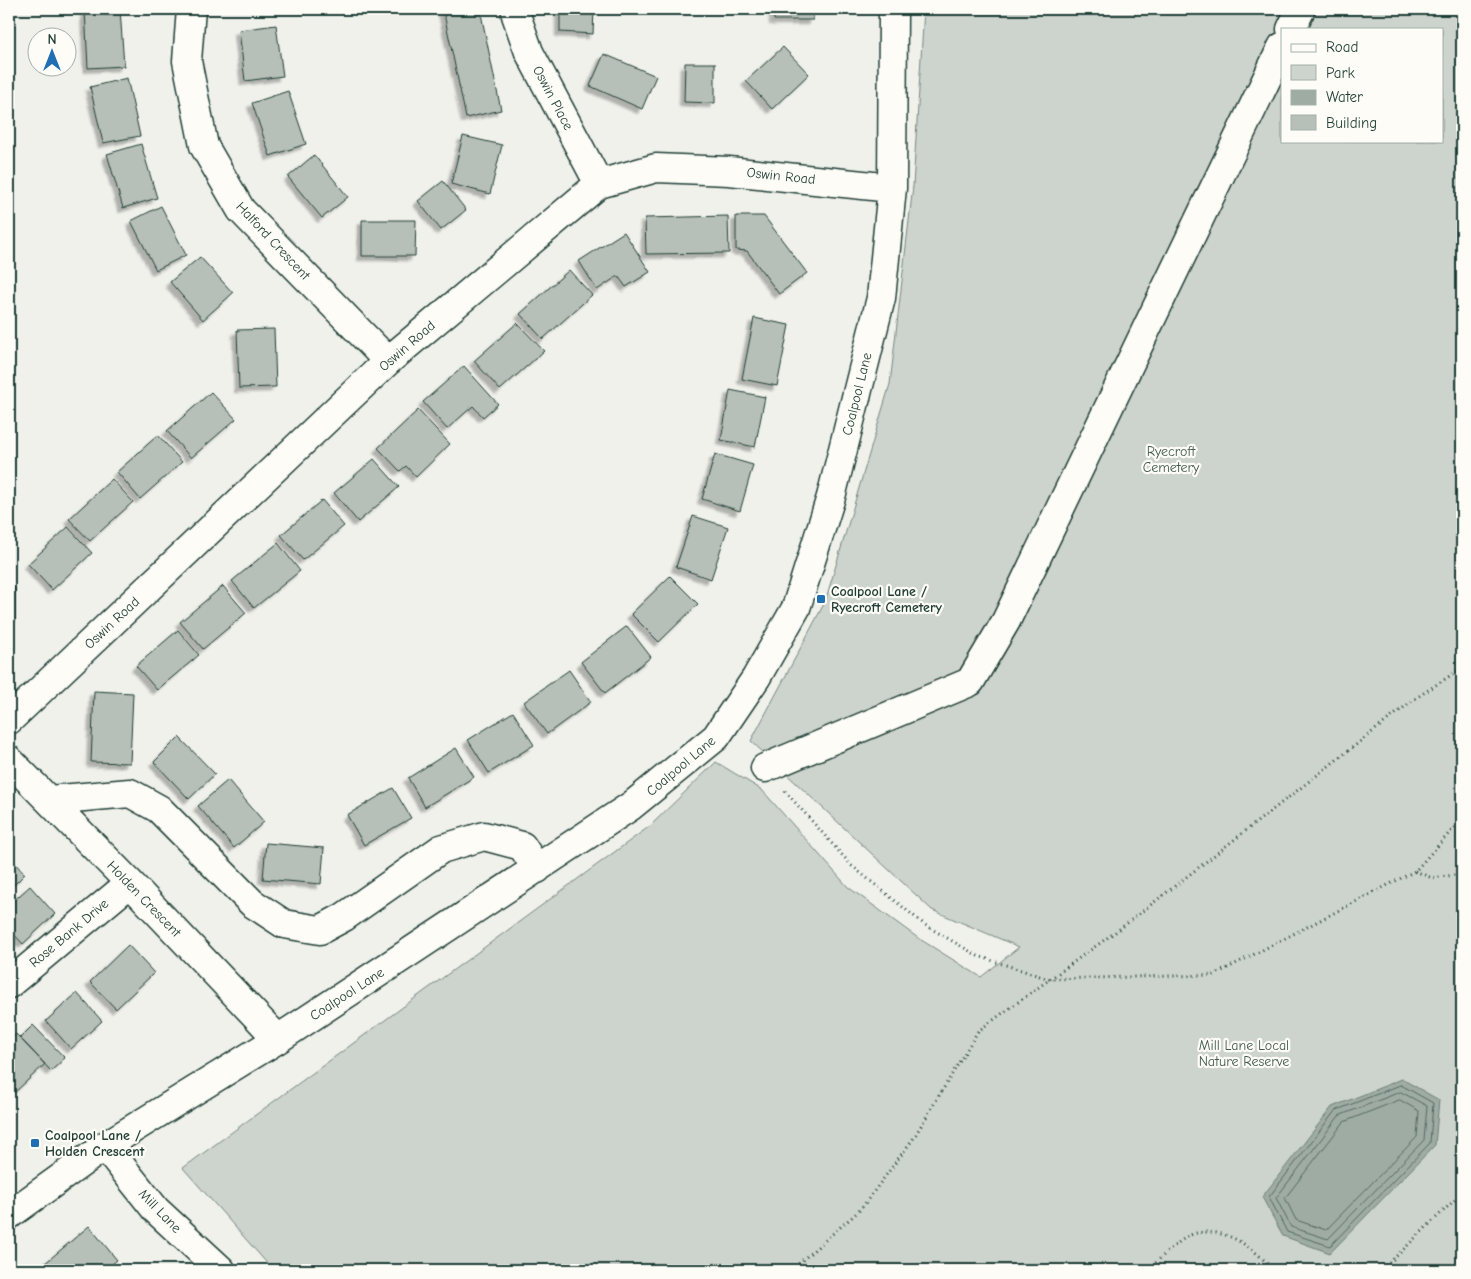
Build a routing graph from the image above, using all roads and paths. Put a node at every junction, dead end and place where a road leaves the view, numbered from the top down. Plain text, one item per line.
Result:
1 (192, 9) edge
2 (516, 9) edge
3 (893, 9) edge
4 (1300, 9) edge
5 (1291, 28) edge
6 (1281, 49) edge
7 (598, 184) junction
8 (892, 188) junction
9 (388, 361) junction
10 (1462, 668) edge
11 (9, 720) edge
12 (9, 760) edge
13 (765, 768) joint
14 (49, 800) junction
15 (1462, 819) edge
16 (536, 869) junction
17 (1415, 872) junction
18 (1462, 874) edge
19 (130, 883) junction
20 (1049, 979) junction
21 (9, 984) edge
22 (278, 1039) junction
23 (105, 1146) junction
24 (1462, 1193) edge
25 (9, 1215) edge
26 (221, 1270) edge
27 (791, 1270) edge
28 (1149, 1270) edge
29 (1274, 1270) edge
30 (1382, 1270) edge

1 - 9 street, Halford Crescent
2 - 7 street, Oswin Place
3 - 8 street, Coalpool Lane
4 - 5 street
6 - 13 street
7 - 8 street, Oswin Road
7 - 9 street, Oswin Road
8 - 16 street, Coalpool Lane
9 - 11 street, Oswin Road
10 - 20 path
12 - 14 street, Holden Crescent
13 - 20 path
14 - 16 street
14 - 19 street, Holden Crescent
15 - 17 path
16 - 22 street, Coalpool Lane
17 - 18 path
17 - 20 path
19 - 21 street, Rose Bank Drive
19 - 22 street, Holden Crescent
20 - 27 path
22 - 23 street, Coalpool Lane
23 - 25 street, Coalpool Lane
23 - 26 street, Mill Lane
24 - 30 path
28 - 29 path

